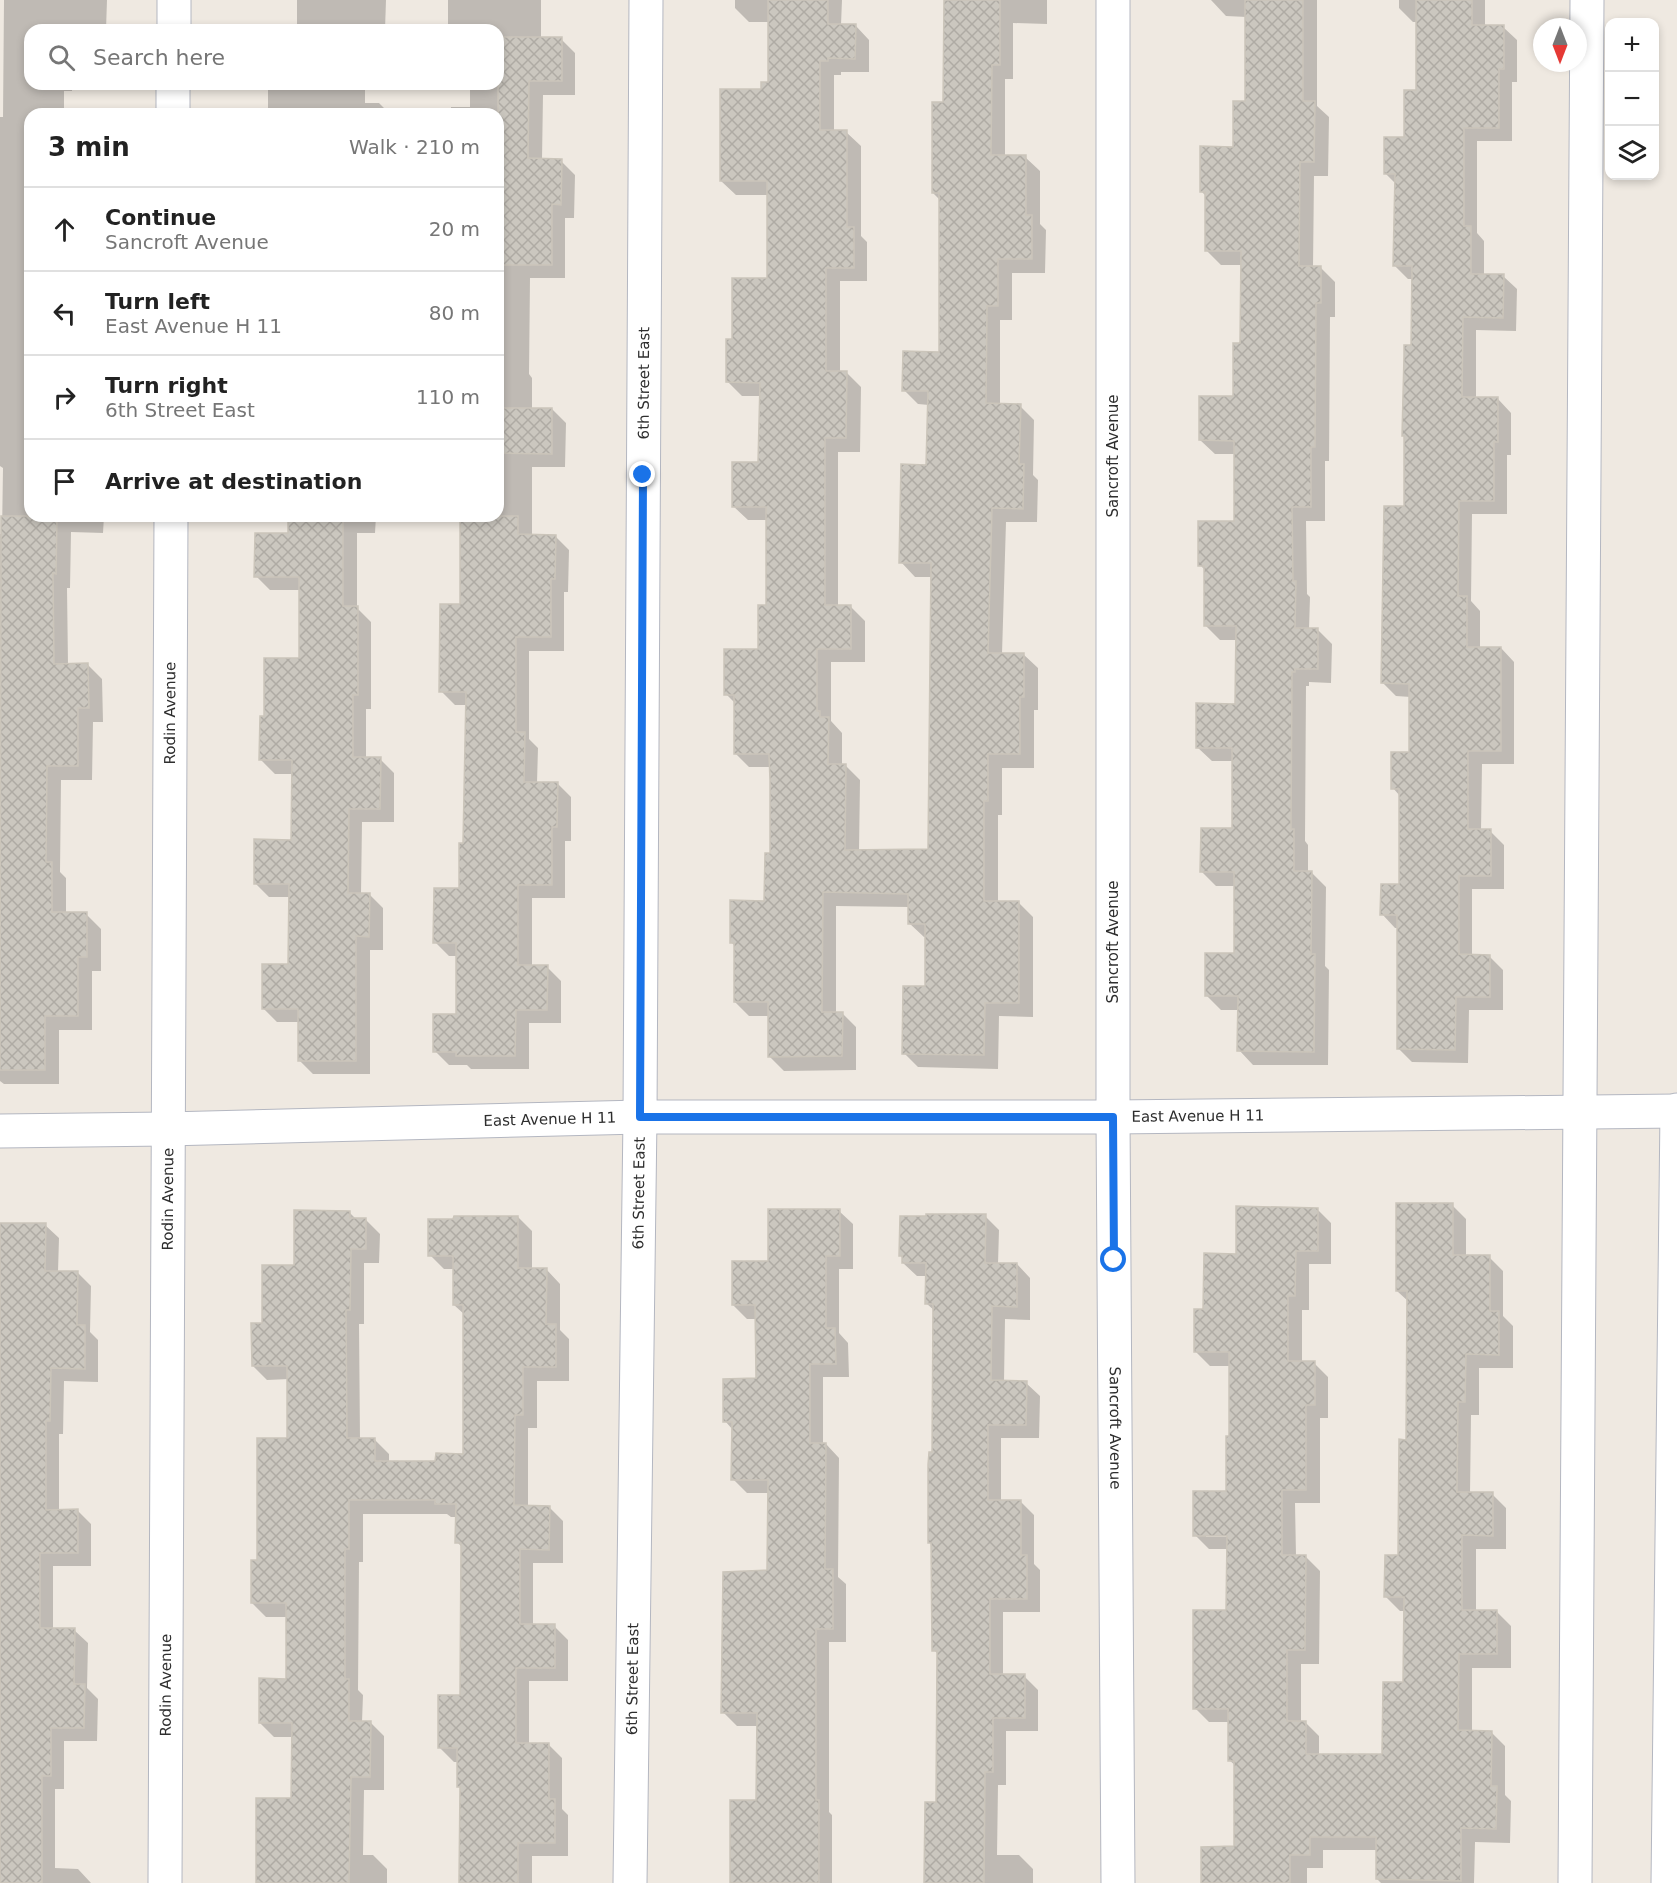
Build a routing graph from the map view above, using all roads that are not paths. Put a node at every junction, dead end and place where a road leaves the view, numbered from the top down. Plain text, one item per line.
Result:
1 (174, 0) edge
2 (646, 0) edge
3 (1113, 0) edge
4 (1587, 0) edge
5 (174, 24) edge
6 (173, 90) edge
7 (173, 108) edge
8 (171, 522) edge
9 (1677, 1111) edge
10 (1581, 1112) junction
11 (640, 1117) junction
12 (1113, 1117) junction
13 (167, 1129) junction
14 (0, 1131) edge
15 (165, 1883) edge
16 (630, 1883) edge
17 (1118, 1883) edge
18 (1575, 1883) edge
19 (1668, 1883) edge

1 - 5 street
2 - 11 street, 6th Street East
3 - 12 street, Sancroft Avenue
4 - 10 street
6 - 7 street
8 - 13 street, Rodin Avenue
9 - 10 street, East Avenue H 11
9 - 19 street
10 - 12 street, East Avenue H 11
10 - 18 street
11 - 12 street, East Avenue H 11
11 - 13 street, East Avenue H 11
11 - 16 street, 6th Street East
12 - 17 street, Sancroft Avenue
13 - 14 street, East Avenue H 11
13 - 15 street, Rodin Avenue

